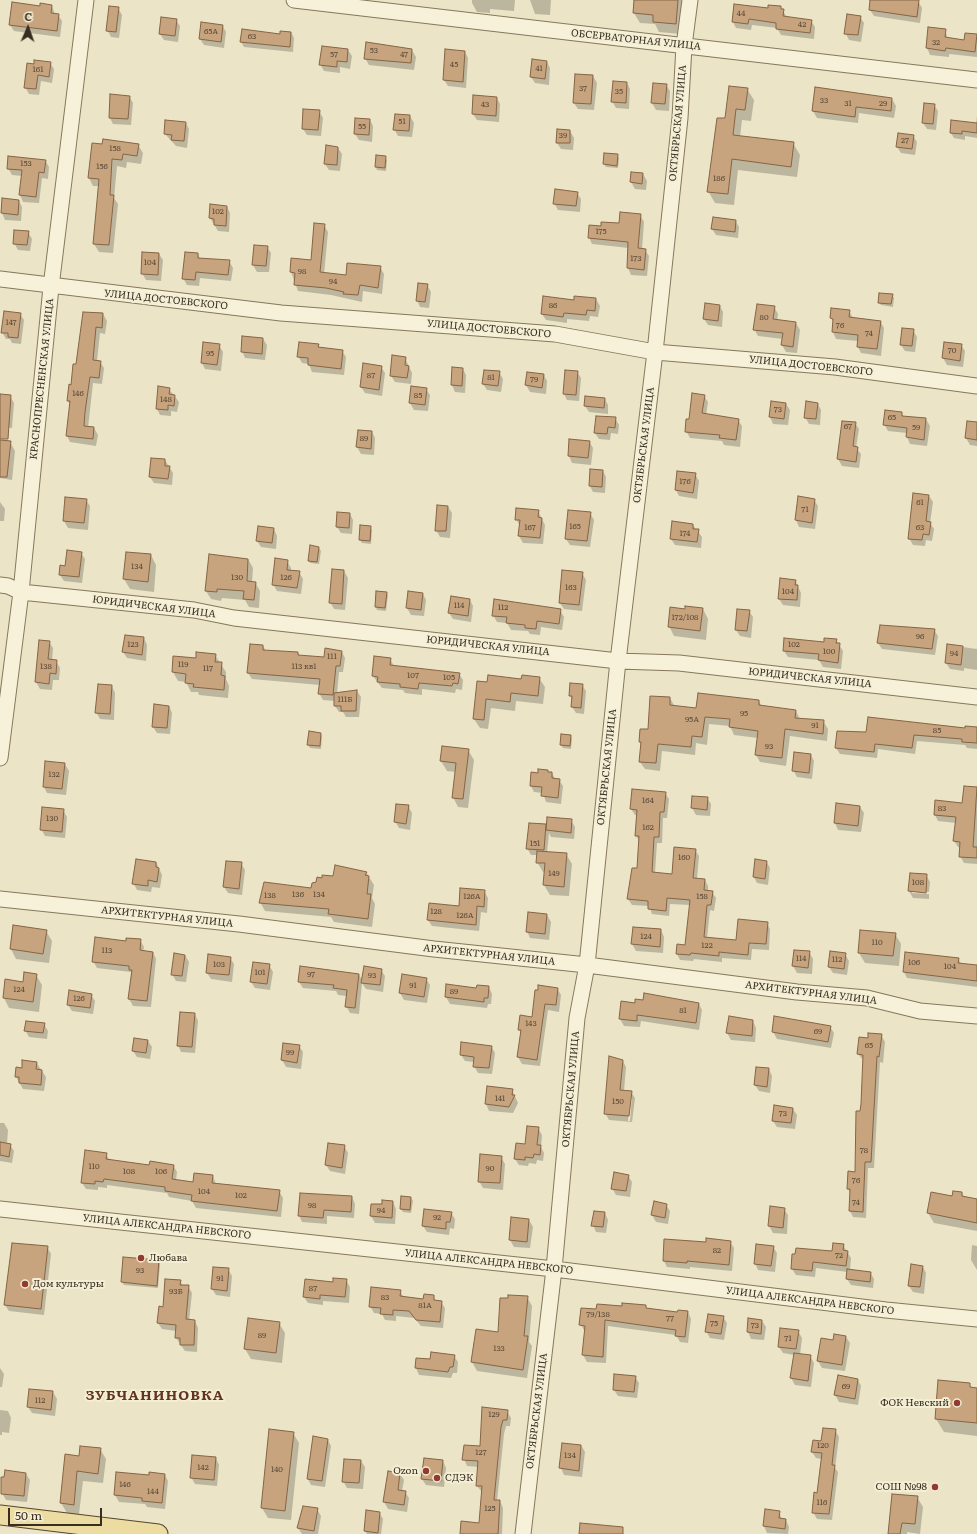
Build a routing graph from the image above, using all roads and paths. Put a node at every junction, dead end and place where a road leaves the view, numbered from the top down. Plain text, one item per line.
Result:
1 (86, 0) edge
2 (294, 0) edge
3 (690, 0) edge
4 (684, 46) junction
5 (977, 80) edge
6 (0, 279) edge
7 (50, 286) junction
8 (655, 352) junction
9 (977, 386) edge
10 (0, 585) edge
11 (21, 592) junction
12 (618, 661) junction
13 (977, 697) edge
14 (0, 758) edge
15 (0, 899) edge
16 (587, 965) junction
17 (977, 1016) edge
18 (0, 1209) edge
19 (554, 1269) junction
20 (977, 1319) edge
21 (0, 1515) edge
22 (158, 1534) edge
23 (523, 1534) edge

1 - 7 street, КРАСНОПРЕСНЕНСКАЯ УЛИЦА
2 - 4 street, ОБСЕРВАТОРНАЯ УЛИЦА
3 - 4 street, ОКТЯБРЬСКАЯ УЛИЦА
4 - 5 street, ОБСЕРВАТОРНАЯ УЛИЦА
4 - 8 street, ОКТЯБРЬСКАЯ УЛИЦА
6 - 7 street, УЛИЦА ДОСТОЕВСКОГО
7 - 8 street, УЛИЦА ДОСТОЕВСКОГО
7 - 11 street, КРАСНОПРЕСНЕНСКАЯ УЛИЦА
8 - 9 street, УЛИЦА ДОСТОЕВСКОГО
8 - 12 street, ОКТЯБРЬСКАЯ УЛИЦА
10 - 11 street, ЮРИДИЧЕСКАЯ УЛИЦА
11 - 12 street, ЮРИДИЧЕСКАЯ УЛИЦА
11 - 14 street, КРАСНОПРЕСНЕНСКАЯ УЛИЦА
12 - 13 street, ЮРИДИЧЕСКАЯ УЛИЦА
12 - 16 street, ОКТЯБРЬСКАЯ УЛИЦА
15 - 16 street, АРХИТЕКТУРНАЯ УЛИЦА
16 - 17 street, АРХИТЕКТУРНАЯ УЛИЦА
16 - 19 street, ОКТЯБРЬСКАЯ УЛИЦА
18 - 19 street, УЛИЦА АЛЕКСАНДРА НЕВСКОГО
19 - 20 street, УЛИЦА АЛЕКСАНДРА НЕВСКОГО
19 - 23 street, ОКТЯБРЬСКАЯ УЛИЦА
21 - 22 main road

